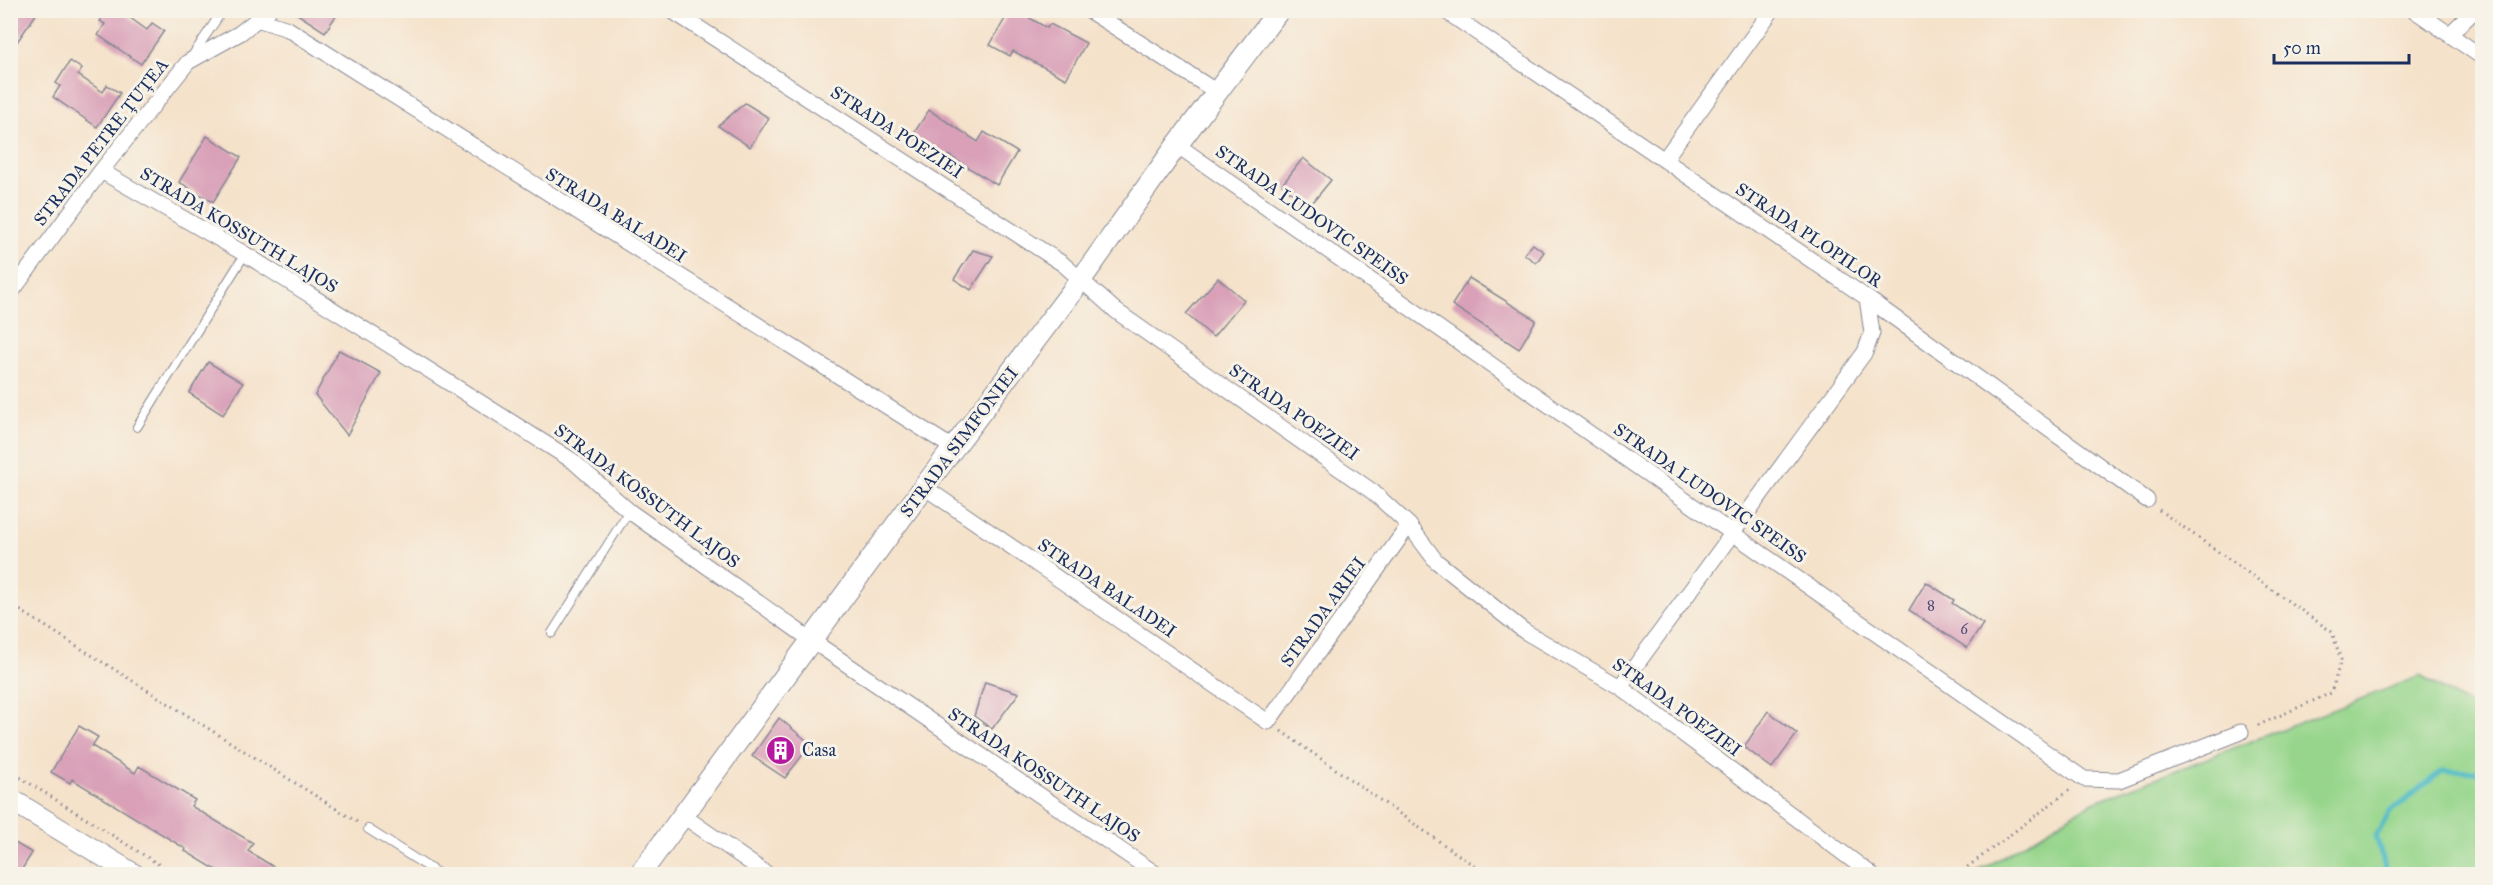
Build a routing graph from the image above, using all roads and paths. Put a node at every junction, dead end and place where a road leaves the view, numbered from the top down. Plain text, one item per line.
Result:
1 (222, 10) edge
2 (671, 10) edge
3 (1088, 10) edge
4 (1279, 10) edge
5 (1444, 10) edge
6 (1772, 10) edge
7 (2414, 10) edge
8 (2475, 10) edge
9 (263, 15) edge
10 (2450, 34) junction
11 (2482, 57) edge
12 (188, 62) junction
13 (1217, 92) junction
14 (1177, 145) junction
15 (1664, 160) junction
16 (101, 171) junction
17 (245, 254) junction
18 (1080, 281) junction
19 (10, 294) edge
20 (1867, 298) junction
21 (137, 427) dead end
22 (953, 448) junction
23 (924, 487) junction
24 (2147, 500) joint
25 (628, 511) junction
26 (1409, 525) junction
27 (1732, 531) junction
28 (10, 604) edge
29 (552, 633) dead end
30 (811, 640) junction
31 (1620, 687) junction
32 (1268, 722) junction
33 (2241, 732) joint
34 (10, 771) edge
35 (2084, 779) junction
36 (10, 799) edge
37 (682, 815) junction
38 (368, 829) joint
39 (133, 874) edge
40 (174, 874) edge
41 (439, 874) edge
42 (640, 874) edge
43 (767, 874) edge
44 (1156, 874) edge
45 (1486, 874) edge
46 (1871, 874) edge
47 (1951, 874) edge

1 - 12 lane
2 - 18 street, STRADA POEZIEI
3 - 13 street
4 - 13 street, STRADA SIMFONIEI
5 - 15 street, STRADA PLOPILOR
6 - 15 street
7 - 10 street
8 - 10 street
9 - 12 street, STRADA PETRE ȚUȚEA
9 - 22 street, STRADA BALADEI
10 - 11 street
12 - 16 street, STRADA PETRE ȚUȚEA
13 - 14 street, STRADA SIMFONIEI
14 - 18 street, STRADA SIMFONIEI
14 - 27 street, STRADA LUDOVIC SPEISS
15 - 20 street, STRADA PLOPILOR
16 - 17 street, STRADA KOSSUTH LAJOS
16 - 19 street, STRADA PETRE ȚUȚEA
17 - 21 lane
17 - 25 street, STRADA KOSSUTH LAJOS
18 - 22 street, STRADA SIMFONIEI
18 - 26 street, STRADA POEZIEI
20 - 24 street, STRADA PLOPILOR
20 - 27 street
22 - 23 street, STRADA SIMFONIEI
23 - 30 street, STRADA SIMFONIEI
23 - 32 street, STRADA BALADEI
24 - 33 path
25 - 29 lane
25 - 30 street, STRADA KOSSUTH LAJOS
26 - 31 street, STRADA POEZIEI
26 - 32 street, STRADA ARIEI
27 - 31 street
27 - 35 street, STRADA LUDOVIC SPEISS
28 - 38 path
30 - 37 street, STRADA SIMFONIEI
30 - 44 street, STRADA KOSSUTH LAJOS
31 - 46 street, STRADA POEZIEI
32 - 45 path
33 - 35 street
34 - 40 path
35 - 47 path
36 - 39 street
37 - 42 street, STRADA SIMFONIEI
37 - 43 street
38 - 41 lane

